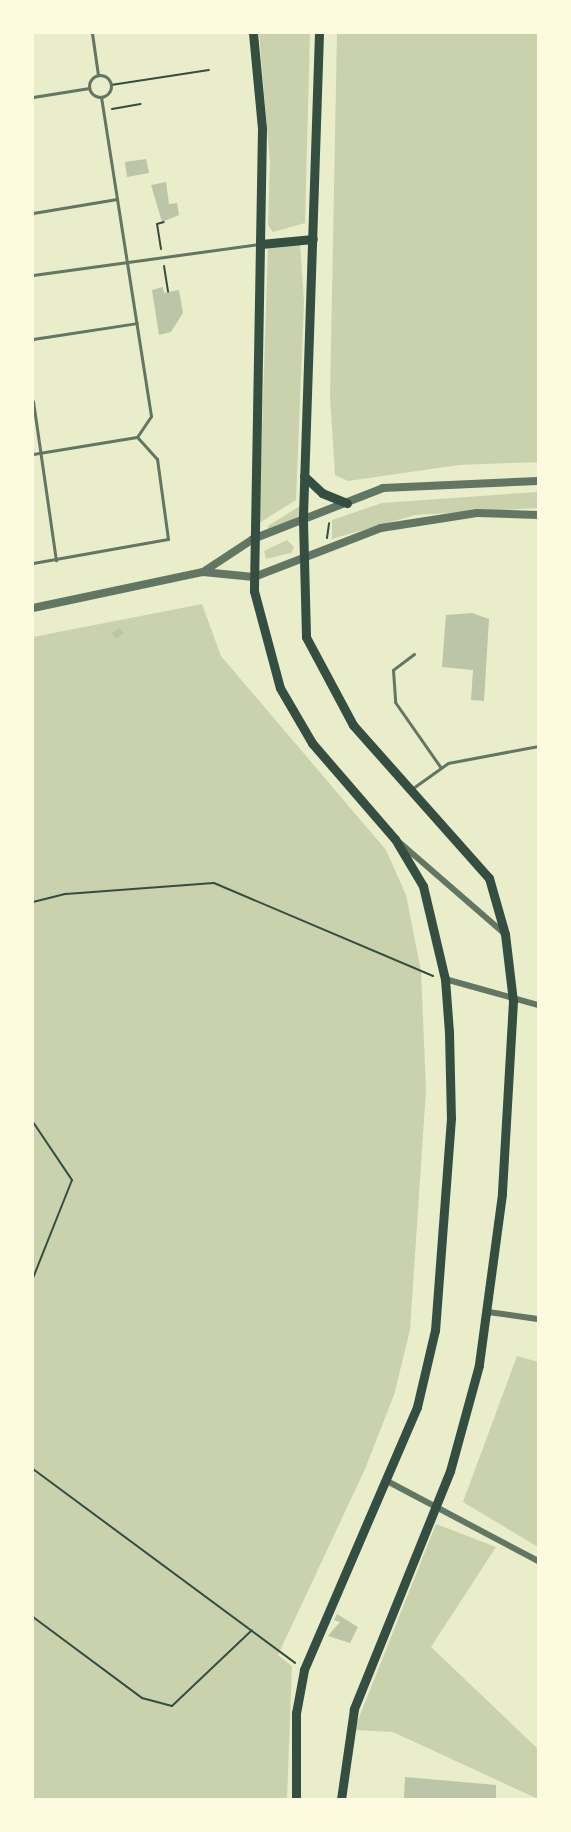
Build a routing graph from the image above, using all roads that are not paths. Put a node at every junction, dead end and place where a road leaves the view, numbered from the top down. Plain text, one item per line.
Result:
1 (92, 33) edge
2 (253, 33) edge
3 (319, 33) edge
4 (98, 75) junction
5 (89, 88) junction
6 (33, 97) edge
7 (101, 97) junction
8 (117, 199) junction
9 (33, 213) edge
10 (313, 239) junction
11 (261, 244) junction
12 (127, 261) junction
13 (33, 275) edge
14 (137, 323) junction
15 (33, 339) edge
16 (33, 401) edge
17 (137, 437) junction
18 (41, 453) junction
19 (33, 454) edge
20 (304, 476) junction
21 (538, 481) edge
22 (346, 503) junction
23 (538, 515) edge
24 (303, 521) junction
25 (253, 539) junction
26 (303, 559) junction
27 (56, 560) junction
28 (33, 564) edge
29 (203, 572) junction
30 (254, 577) junction
31 (33, 608) edge
32 (414, 654) dead end
33 (538, 746) edge
34 (441, 768) junction
35 (411, 789) junction
36 (395, 839) junction
37 (506, 934) junction
38 (445, 980) junction
39 (513, 1001) junction
40 (538, 1005) edge
41 (488, 1312) junction
42 (538, 1319) edge
43 (387, 1481) junction
44 (436, 1504) junction
45 (538, 1561) edge
46 (296, 1799) edge
47 (341, 1799) edge

1 - 4 lane
2 - 11 main road
3 - 10 main road
4 - 5 lane
4 - 7 lane
5 - 6 lane
5 - 7 lane
7 - 8 lane
8 - 9 lane
8 - 12 lane
10 - 11 main road
10 - 20 main road
11 - 12 lane
11 - 25 main road
12 - 13 lane
12 - 14 lane
14 - 15 lane
14 - 17 lane
16 - 18 lane
17 - 18 lane
17 - 27 lane
18 - 19 lane
18 - 27 lane
20 - 22 main road
20 - 24 main road
21 - 22 street
22 - 24 street
23 - 26 street
24 - 25 street
24 - 26 main road
25 - 29 street
25 - 30 main road
26 - 30 street
26 - 35 main road
27 - 28 lane
29 - 30 street
29 - 31 street
30 - 36 main road
32 - 34 lane
33 - 34 lane
34 - 35 lane
35 - 37 main road
36 - 37 street
36 - 38 main road
37 - 39 main road
38 - 39 street
38 - 43 main road
39 - 40 street
39 - 41 main road
41 - 42 street
41 - 44 main road
43 - 44 street
43 - 46 main road
44 - 45 street
44 - 47 main road

